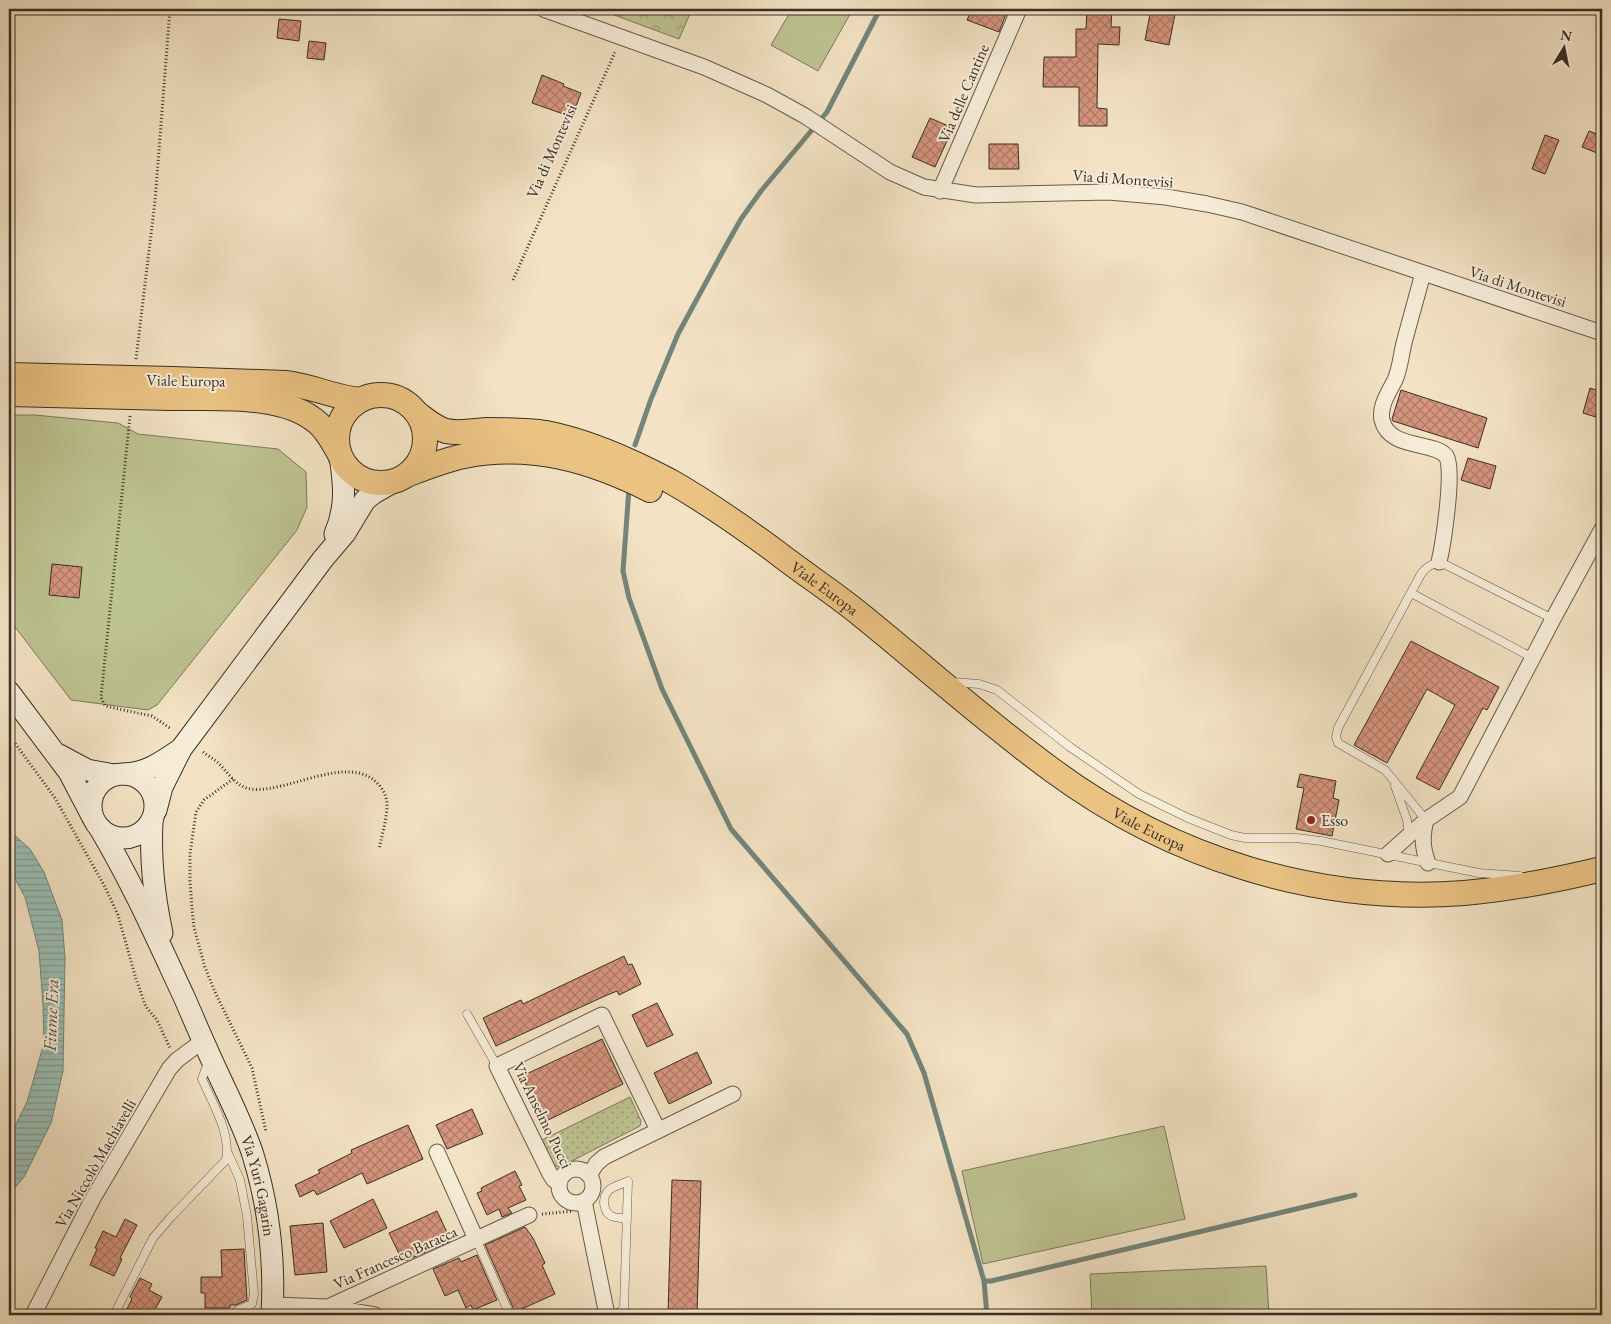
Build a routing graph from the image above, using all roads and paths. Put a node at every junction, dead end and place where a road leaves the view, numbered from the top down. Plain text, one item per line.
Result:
1 (170, 9) edge
2 (543, 9) edge
3 (1019, 9) edge
4 (622, 37) junction
5 (940, 191) junction
6 (1423, 273) junction
7 (513, 280) dead end
8 (1602, 333) edge
9 (136, 364) dead end
10 (9, 375) edge
11 (171, 388) junction
12 (9, 394) edge
13 (361, 400) junction
14 (131, 410) dead end
15 (418, 414) junction
16 (339, 453) junction
17 (401, 478) junction
18 (1602, 529) edge
19 (775, 552) junction
20 (323, 559) junction
21 (1439, 562) junction
22 (1411, 593) junction
23 (1552, 620) junction
24 (1532, 658) junction
25 (941, 681) junction
26 (9, 692) edge
27 (170, 728) dead end
28 (9, 735) edge
29 (181, 749) junction
30 (55, 752) junction
31 (203, 752) dead end
32 (119, 775) junction
33 (1390, 775) junction
34 (233, 779) junction
35 (154, 816) junction
36 (1426, 820) junction
37 (96, 822) junction
38 (1409, 835) junction
39 (379, 849) dead end
40 (1388, 854) junction
41 (1428, 863) junction
42 (1602, 869) edge
43 (1562, 879) junction
44 (169, 966) junction
45 (467, 1014) dead end
46 (204, 1040) junction
47 (176, 1060) junction
48 (213, 1063) junction
49 (497, 1066) junction
50 (733, 1094) dead end
51 (658, 1130) junction
52 (268, 1139) dead end
53 (227, 1151) junction
54 (437, 1152) dead end
55 (590, 1174) junction
56 (559, 1182) junction
57 (584, 1205) junction
58 (529, 1216) joint
59 (627, 1218) junction
60 (476, 1239) junction
61 (328, 1307) junction
62 (280, 1310) edge
63 (33, 1315) edge
64 (114, 1315) edge
65 (231, 1315) edge
66 (375, 1315) edge
67 (510, 1315) edge
68 (609, 1315) edge

1 - 9 path
2 - 4 street
3 - 5 street, Via delle Cantine
4 - 5 street, Via di Montevisi
4 - 7 path, Via di Montevisi
5 - 6 street, Via di Montevisi
6 - 8 street, Via di Montevisi
6 - 21 street
10 - 11 main road, Viale Europa, bridge
11 - 12 main road, Viale Europa, bridge
11 - 13 main road, Viale Europa
11 - 16 main road, Viale Europa
13 - 15 main road, Viale Europa
13 - 16 main road
14 - 27 path
15 - 17 main road
15 - 19 main road, Viale Europa
16 - 17 main road, Viale Europa
16 - 20 street
17 - 19 main road, Viale Europa
17 - 20 street
18 - 23 street
19 - 25 main road, Viale Europa
20 - 29 street
21 - 22 lane
21 - 23 lane
22 - 24 lane
22 - 33 lane
23 - 24 street
24 - 36 street
25 - 40 lane
25 - 43 main road, Viale Europa
26 - 30 street
28 - 47 path
29 - 32 street
29 - 35 street
30 - 32 street
30 - 37 street
31 - 34 path
32 - 35 street
32 - 37 street
33 - 36 lane
33 - 38 lane
34 - 39 path
34 - 52 path
35 - 37 street
35 - 44 street
36 - 38 street
36 - 41 street
37 - 44 street
38 - 40 street
40 - 41 lane
41 - 43 lane
42 - 43 main road, Viale Europa
44 - 46 street, Via Yuri Gagarin
45 - 49 lane
46 - 47 street, Via Niccolò Machiavelli
46 - 48 street, Via Yuri Gagarin
47 - 63 street, Via Niccolò Machiavelli
48 - 53 lane
48 - 62 street, Via Yuri Gagarin
49 - 51 street, Via Anselmo Pucci
49 - 56 street, Via Anselmo Pucci
50 - 51 street, Via Anselmo Pucci
51 - 55 street, Via Anselmo Pucci
53 - 64 lane
53 - 65 lane
54 - 60 street, Via Francesco Baracca
55 - 56 street
55 - 57 street
56 - 57 street
57 - 58 path
57 - 68 street
58 - 60 street, Via Francesco Baracca
59 - 59 lane
59 - 68 lane
60 - 61 street, Via Francesco Baracca
60 - 67 lane
61 - 62 street
61 - 66 street

